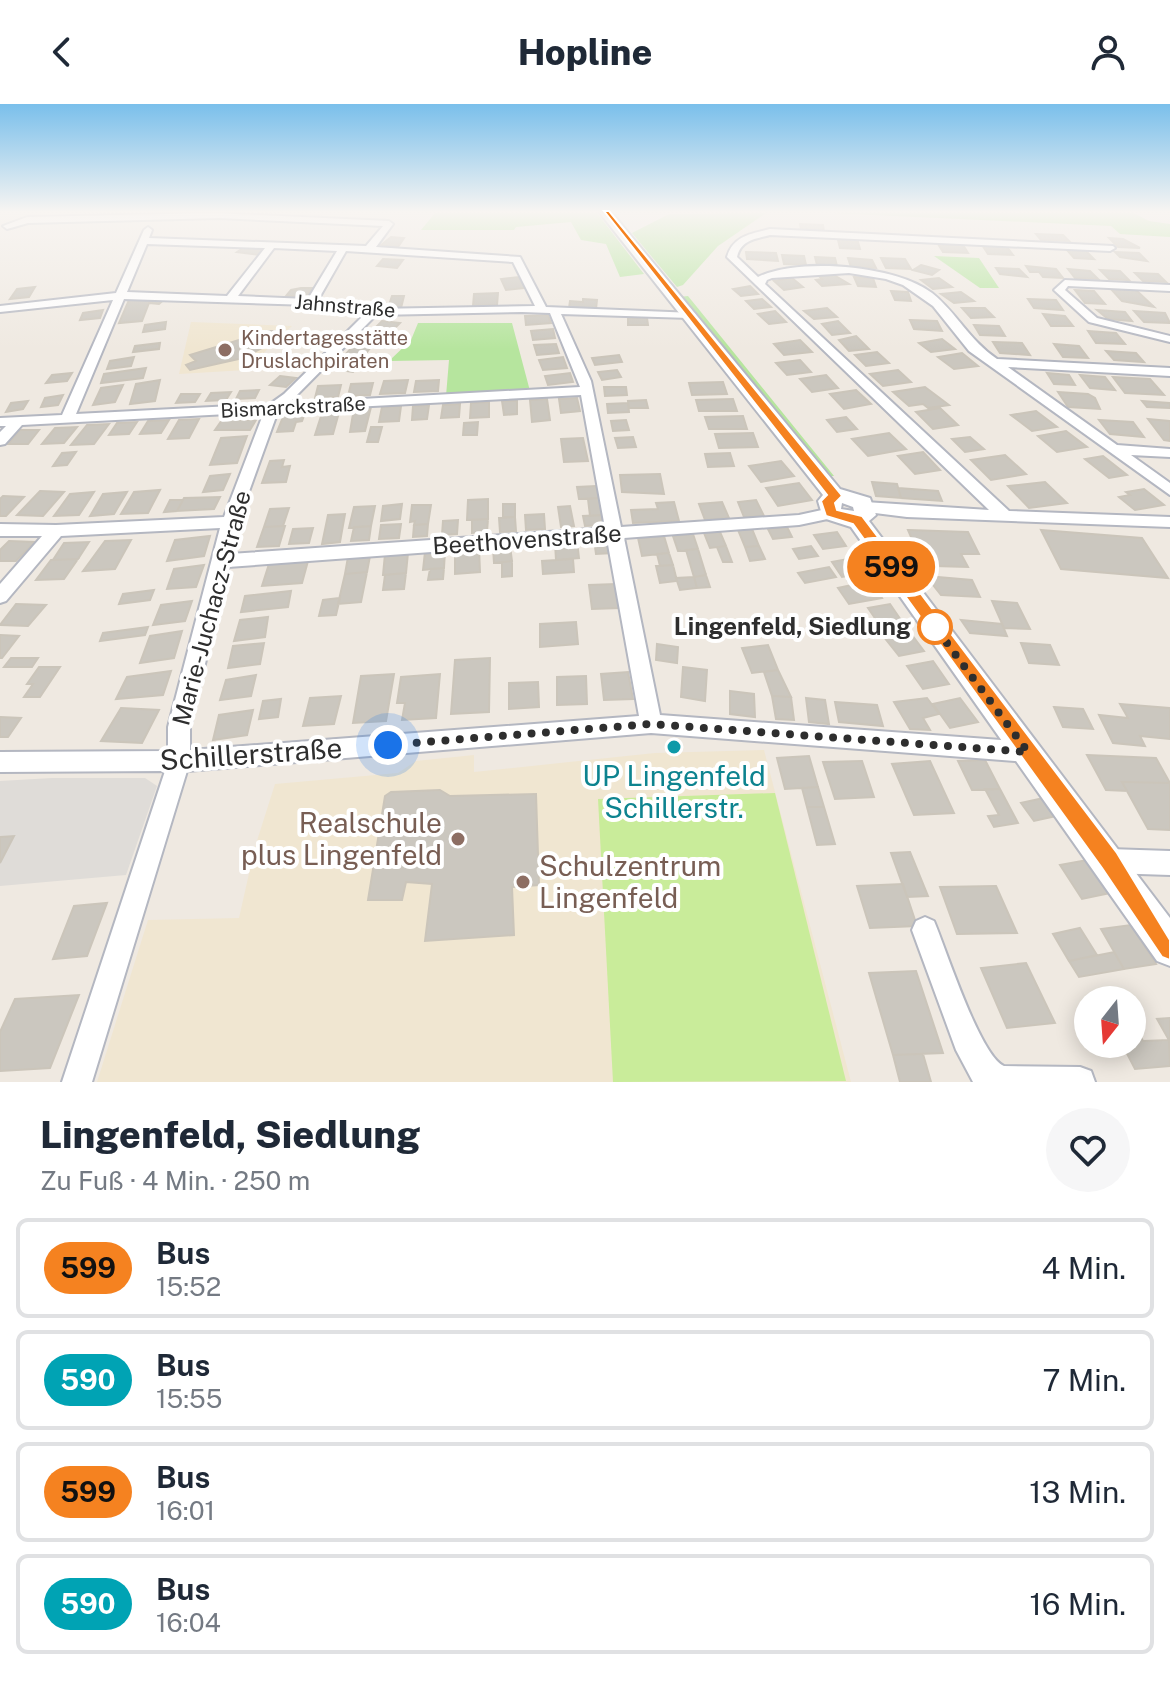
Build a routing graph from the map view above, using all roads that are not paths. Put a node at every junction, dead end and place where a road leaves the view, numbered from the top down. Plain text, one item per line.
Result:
1 (136, 259) edge
2 (261, 259) edge
3 (337, 259) edge
4 (512, 259) edge
5 (644, 259) edge
6 (734, 259) edge
7 (761, 283) junction
8 (1170, 288) edge
9 (120, 295) junction
10 (231, 298) junction
11 (311, 302) junction
12 (0, 309) edge
13 (548, 310) junction
14 (373, 312) junction
15 (690, 315) junction
16 (1170, 339) edge
17 (994, 363) junction
18 (1170, 372) edge
19 (586, 391) junction
20 (272, 408) junction
21 (68, 417) junction
22 (18, 421) junction
23 (0, 422) edge
24 (0, 441) edge
25 (1111, 449) junction
26 (1170, 453) edge
27 (1170, 490) edge
28 (847, 509) junction
29 (1005, 516) junction
30 (230, 522) junction
31 (1170, 522) edge
32 (0, 530) edge
33 (56, 531) junction
34 (615, 534) junction
35 (222, 561) junction
36 (0, 596) edge
37 (651, 724) junction
38 (1028, 752) junction
39 (179, 761) junction
40 (0, 762) edge
41 (1109, 861) junction
42 (1170, 863) edge
43 (925, 930) dead end
44 (1170, 948) edge
45 (77, 1082) edge
46 (1080, 1082) edge

1 - 9 street
2 - 10 street
3 - 11 street
4 - 13 street
5 - 15 main road
6 - 7 street
7 - 17 street
7 - 29 street
8 - 16 street
9 - 10 street, Jahnstraße
9 - 12 street, Jahnstraße
9 - 21 street
10 - 11 street, Jahnstraße
11 - 14 street, Jahnstraße
13 - 14 street, Jahnstraße
13 - 15 street, Jahnstraße
13 - 19 street
14 - 20 street
15 - 28 main road
17 - 18 street
17 - 25 street
19 - 20 street, Bismarckstraße
19 - 34 street
20 - 21 street, Bismarckstraße
20 - 30 street, Marie-Juchacz-Straße
21 - 22 street, Bismarckstraße
22 - 23 street, Bismarckstraße
22 - 24 street
25 - 26 street
25 - 27 street
28 - 29 street, Beethovenstraße
28 - 34 street, Beethovenstraße
28 - 38 main road
29 - 31 street, Beethovenstraße
30 - 33 street
30 - 35 street, Marie-Juchacz-Straße
32 - 33 street
33 - 36 street
34 - 35 street, Beethovenstraße
34 - 37 street
35 - 39 street, Marie-Juchacz-Straße
37 - 38 street, Schillerstraße
37 - 39 street, Schillerstraße
38 - 41 main road
39 - 40 street, Schillerstraße
39 - 45 street, Marie-Juchacz-Straße
41 - 42 street
41 - 44 main road
43 - 46 street

